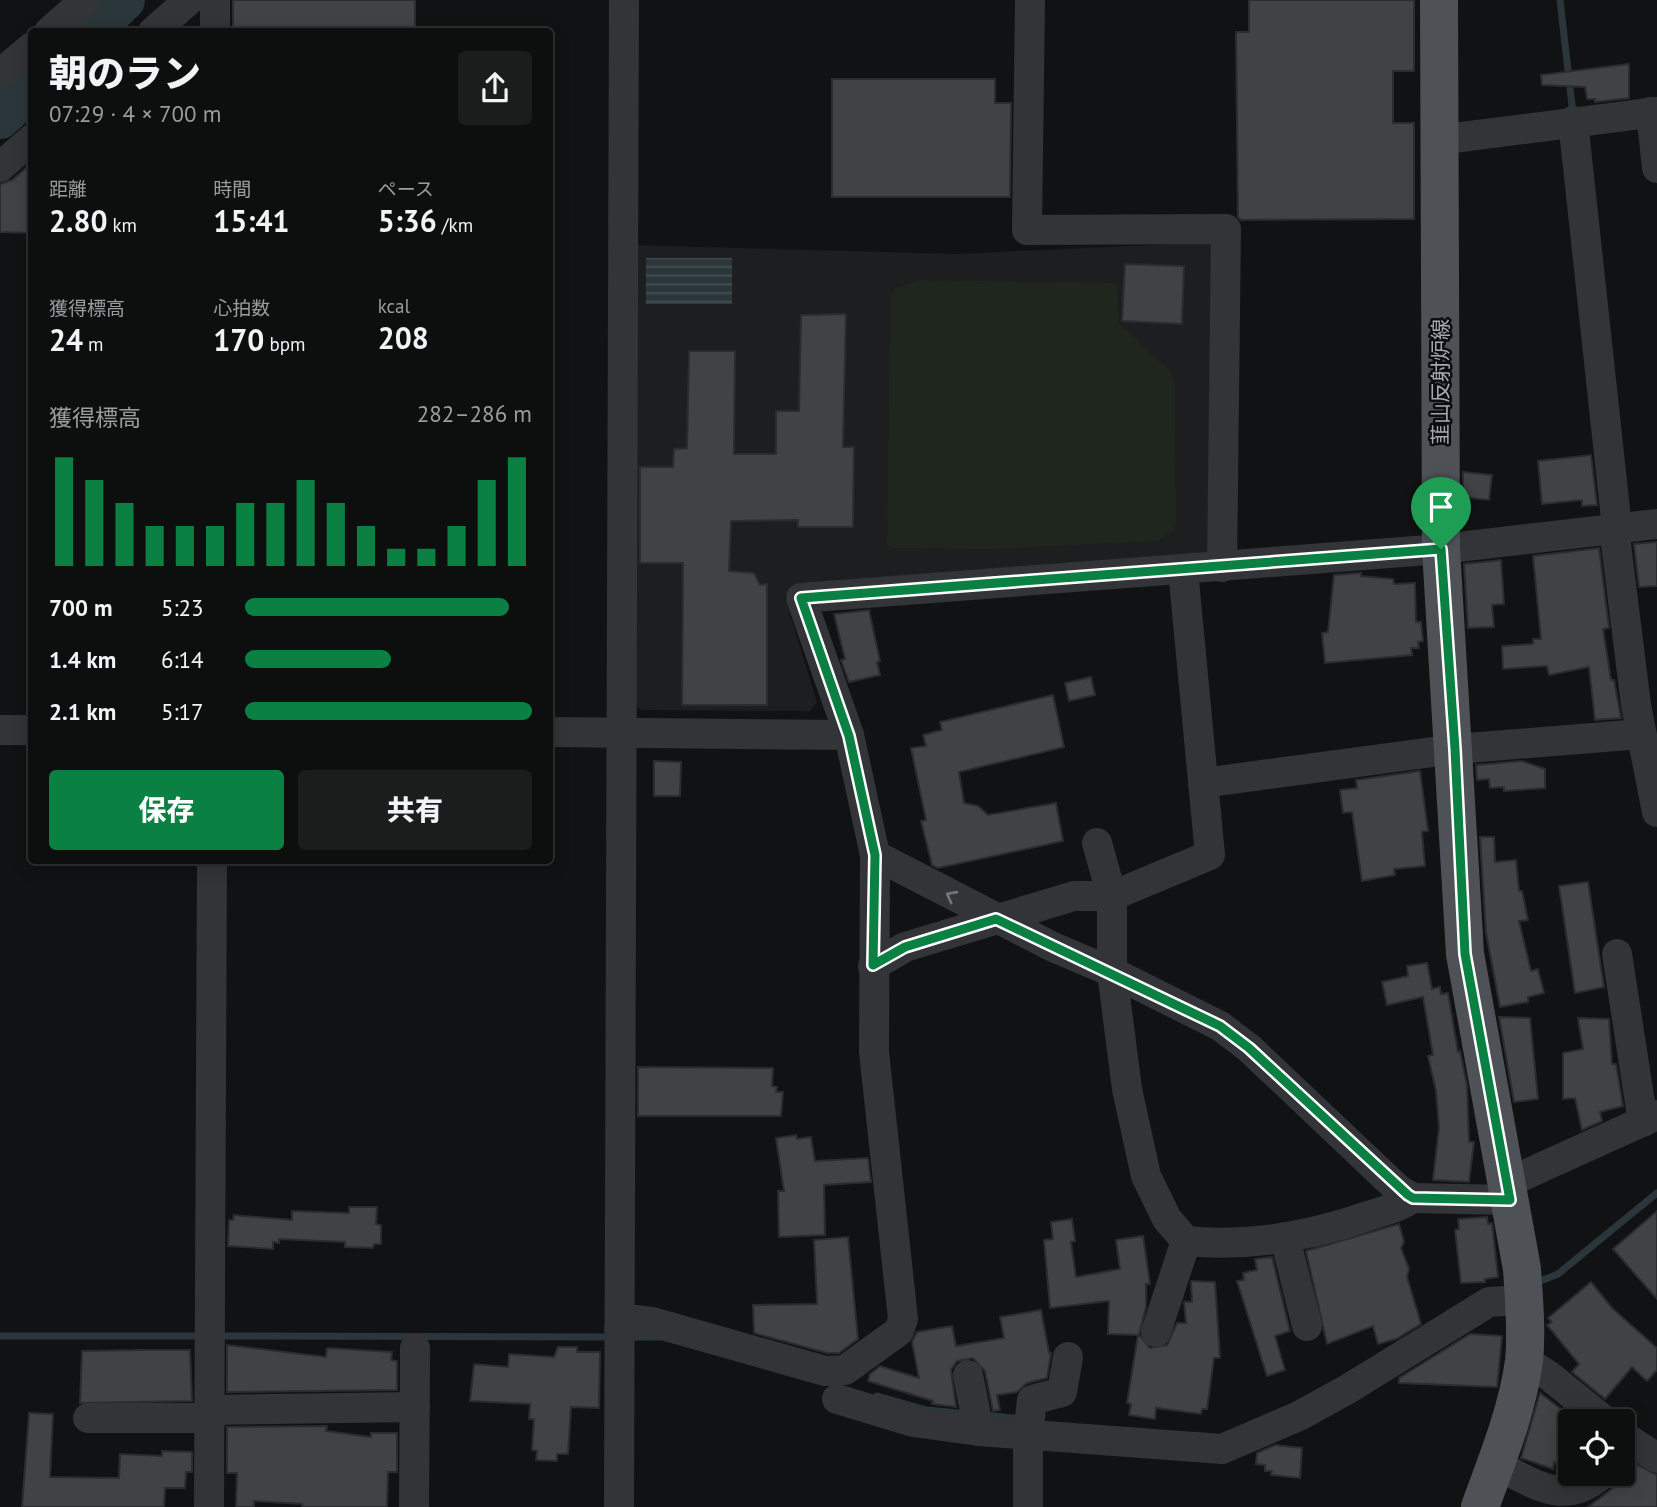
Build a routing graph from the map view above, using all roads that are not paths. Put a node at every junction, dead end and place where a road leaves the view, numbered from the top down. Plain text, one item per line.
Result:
1 (85, 0) edge
2 (189, 0) edge
3 (215, 0) edge
4 (624, 0) edge
5 (1030, 0) edge
6 (1438, 0) edge
7 (54, 28) edge
8 (158, 28) edge
9 (215, 28) edge
10 (28, 50) edge
11 (0, 74) edge
12 (1654, 112) edge
13 (1573, 121) junction
14 (1438, 140) junction
15 (28, 142) edge
16 (0, 167) edge
17 (1657, 168) edge
18 (1657, 524) edge
19 (1616, 528) junction
20 (1441, 549) junction
21 (1222, 567) junction
22 (1183, 570) junction
23 (0, 730) edge
24 (28, 730) edge
25 (553, 732) edge
26 (622, 732) junction
27 (1641, 734) junction
28 (849, 736) junction
29 (1455, 749) junction
30 (1203, 783) junction
31 (1657, 812) edge
32 (1097, 844) dead end
33 (875, 855) junction
34 (212, 864) edge
35 (1112, 896) junction
36 (996, 919) junction
37 (1616, 954) dead end
38 (873, 965) junction
39 (1112, 972) junction
40 (1650, 1119) edge
41 (1508, 1192) junction
42 (1413, 1198) junction
43 (1286, 1238) junction
44 (1186, 1241) junction
45 (1524, 1300) junction
46 (1307, 1326) dead end
47 (1156, 1332) dead end
48 (619, 1334) junction
49 (415, 1348) dead end
50 (1068, 1357) dead end
51 (1524, 1360) junction
52 (968, 1375) dead end
53 (837, 1399) dead end
54 (415, 1407) junction
55 (1590, 1409) edge
56 (209, 1414) junction
57 (88, 1418) dead end
58 (977, 1422) junction
59 (1029, 1426) junction
60 (1635, 1446) edge
61 (1657, 1458) edge
62 (1496, 1464) junction
63 (1591, 1486) edge
64 (209, 1507) edge
65 (414, 1507) edge
66 (619, 1507) edge
67 (1028, 1507) edge
68 (1480, 1507) edge

1 - 7 street
2 - 8 street
3 - 9 street
4 - 26 street
5 - 21 street
6 - 14 main road, 韮山反射炉線
10 - 11 street
12 - 13 street
12 - 17 street
13 - 14 street
13 - 19 street
14 - 20 main road, 韮山反射炉線
15 - 16 street
18 - 19 street
19 - 20 street
19 - 27 street
20 - 21 street
20 - 29 main road, 韮山反射炉線
21 - 22 street
22 - 28 street
22 - 30 street
23 - 24 street
25 - 26 street
26 - 28 street
26 - 48 street
27 - 29 street
27 - 31 street
28 - 33 street
29 - 30 street
29 - 41 main road, 韮山反射炉線
30 - 35 street
32 - 35 street
36 -> 33 street
33 - 38 street
34 - 56 street
35 - 36 street
35 - 39 street
36 - 38 street
36 - 39 street
37 - 40 street
38 - 48 street
39 - 42 street
39 - 44 street
40 - 41 street
41 - 42 street
41 - 45 main road, 韮山反射炉線
42 - 43 street
43 - 44 street
43 - 46 street
44 - 47 street
45 - 51 main road, 韮山反射炉線
45 - 59 street
48 - 66 street
49 - 54 street
50 - 59 street
51 - 55 street
51 - 62 main road, 韮山反射炉線
52 - 58 street
53 - 58 street
54 - 56 street
54 - 65 street
56 - 57 street
56 - 64 street
58 - 59 street
59 - 67 street
60 - 61 street
62 - 63 street
62 - 68 main road, 韮山反射炉線

